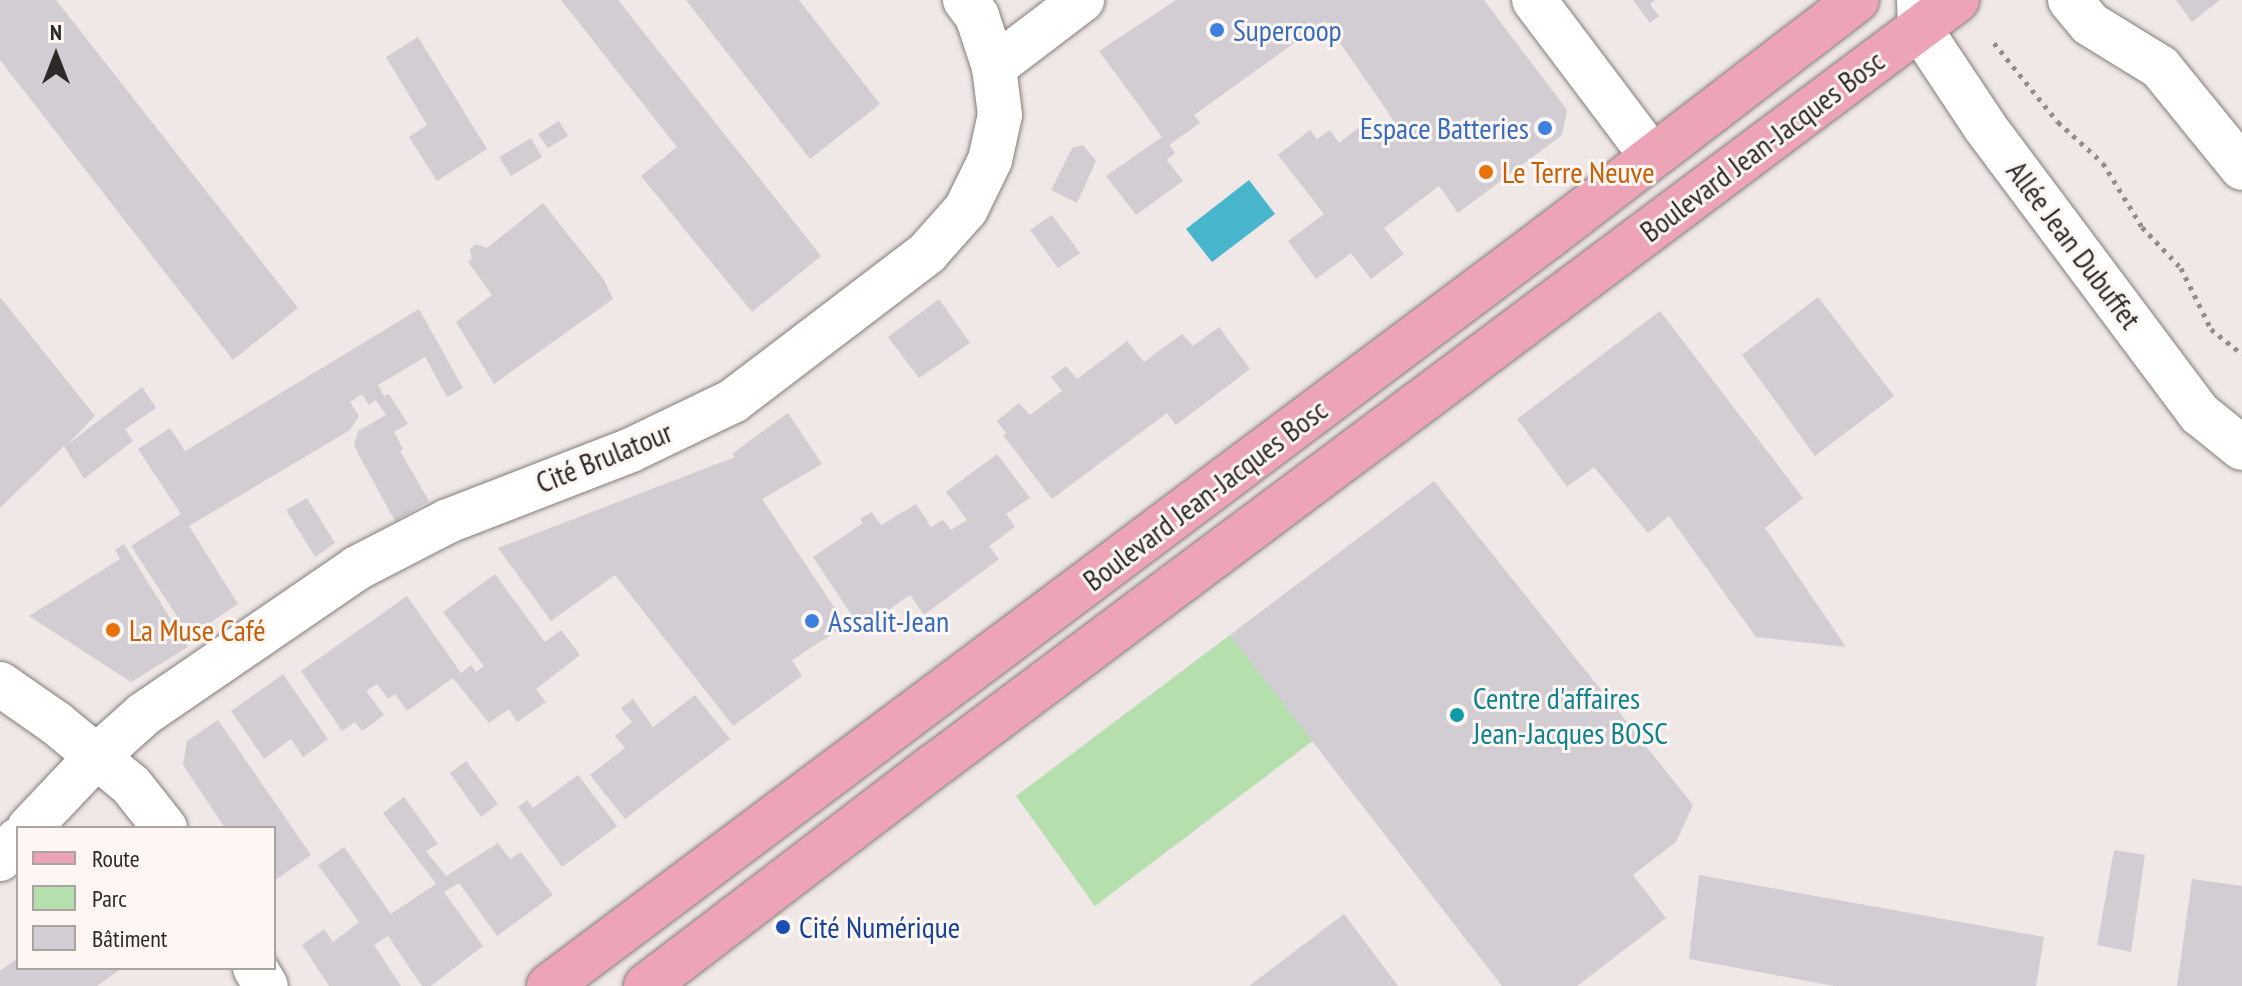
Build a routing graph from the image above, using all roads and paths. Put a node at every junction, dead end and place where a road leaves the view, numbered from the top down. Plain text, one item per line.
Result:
1 (965, 0) edge
2 (1082, 0) edge
3 (1534, 0) edge
4 (1857, 0) edge
5 (1957, 0) edge
6 (2070, 0) edge
7 (1920, 14) edge
8 (1994, 43) dead end
9 (994, 67) junction
10 (1651, 155) junction
11 (2242, 168) edge
12 (2242, 354) edge
13 (2242, 448) edge
14 (0, 684) edge
15 (97, 756) junction
16 (31, 826) edge
17 (163, 826) edge
18 (16, 842) edge
19 (0, 859) edge
20 (549, 986) edge
21 (646, 986) edge

1 - 9 street, Cité Brulatour
2 - 9 street
3 - 10 street
4 - 10 main road, Boulevard Jean-Jacques Bosc
5 - 7 main road, Boulevard Jean-Jacques Bosc
6 - 11 street
7 - 13 street, Allée Jean Dubuffet
7 - 21 main road, Boulevard Jean-Jacques Bosc
8 - 12 path
9 - 15 street, Cité Brulatour
10 - 20 main road, Boulevard Jean-Jacques Bosc
14 - 15 street
15 - 16 street, Cité Brulatour
15 - 17 street
18 - 19 street

